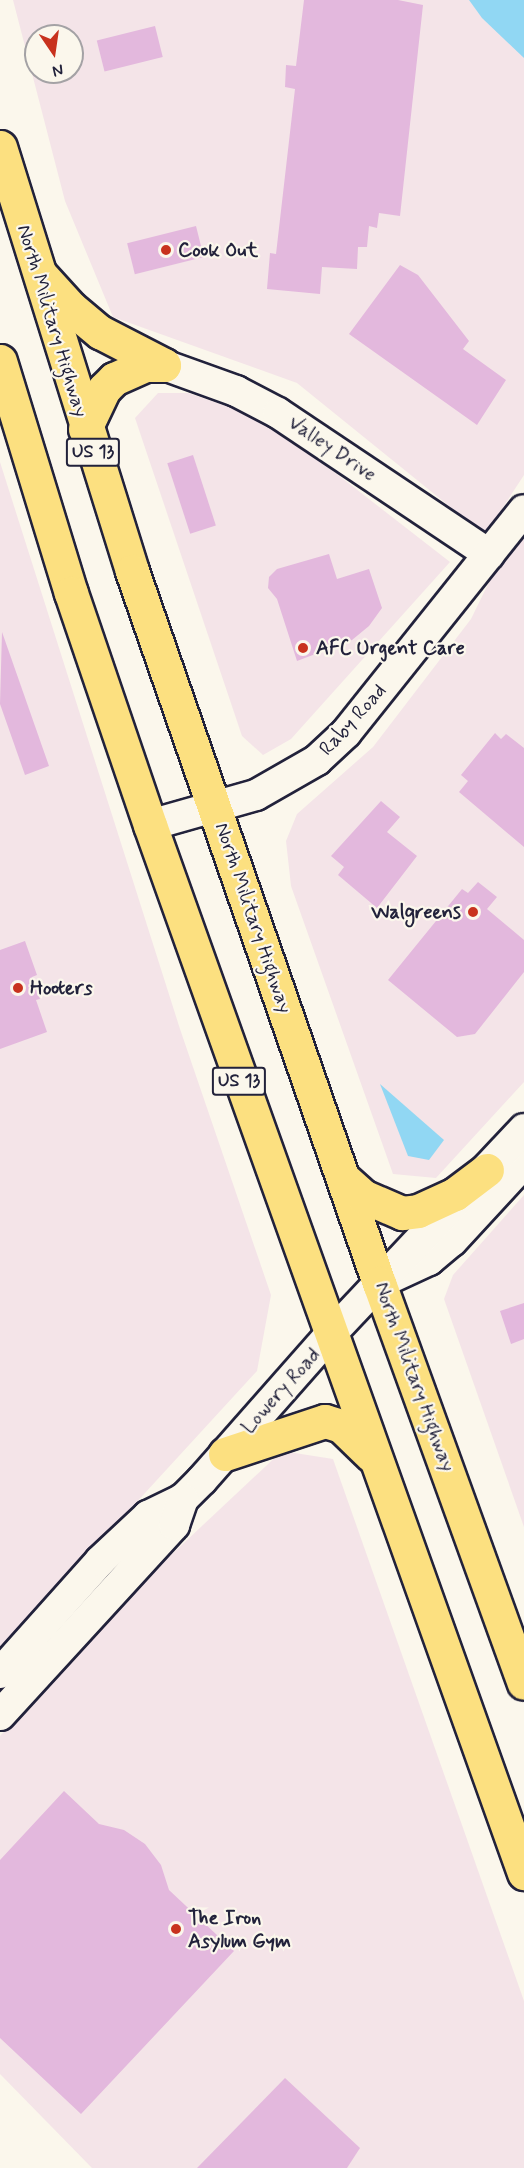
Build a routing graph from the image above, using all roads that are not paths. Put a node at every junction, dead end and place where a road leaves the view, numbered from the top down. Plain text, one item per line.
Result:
1 (0, 147) edge
2 (35, 268) junction
3 (0, 361) edge
4 (164, 365) junction
5 (85, 429) junction
6 (524, 510) edge
7 (489, 554) junction
8 (214, 807) junction
9 (150, 825) junction
10 (524, 1129) edge
11 (524, 1163) edge
12 (487, 1170) junction
13 (343, 1178) junction
14 (379, 1283) junction
15 (330, 1335) junction
16 (225, 1454) junction
17 (374, 1458) junction
18 (183, 1499) junction
19 (0, 1673) edge
20 (524, 1683) edge
21 (0, 1715) edge
22 (524, 1873) edge

1 - 2 main road, North Military Highway / US 13
2 - 4 main road
2 - 5 main road, North Military Highway / US 13
3 - 9 main road, US 13
4 - 5 main road
4 - 7 street, Valley Drive
5 - 8 main road, North Military Highway / US 13
6 - 7 street, Raby Road
7 - 8 street, Raby Road
8 - 9 street, Raby Road
8 - 13 main road, North Military Highway / US 13
9 - 15 main road, US 13
10 - 12 street, Lowery Road
11 - 14 street, Lowery Road
12 - 13 main road
12 - 14 street, Lowery Road
13 - 14 main road, North Military Highway / US 13
14 - 15 street, Lowery Road
14 - 20 main road, North Military Highway / US 13
15 - 16 street, Lowery Road
15 - 17 main road, US 13
16 - 17 main road
16 - 18 street, Lowery Road
17 - 22 main road, US 13
18 - 19 street, Lowery Road
18 - 21 street, Lowery Road

